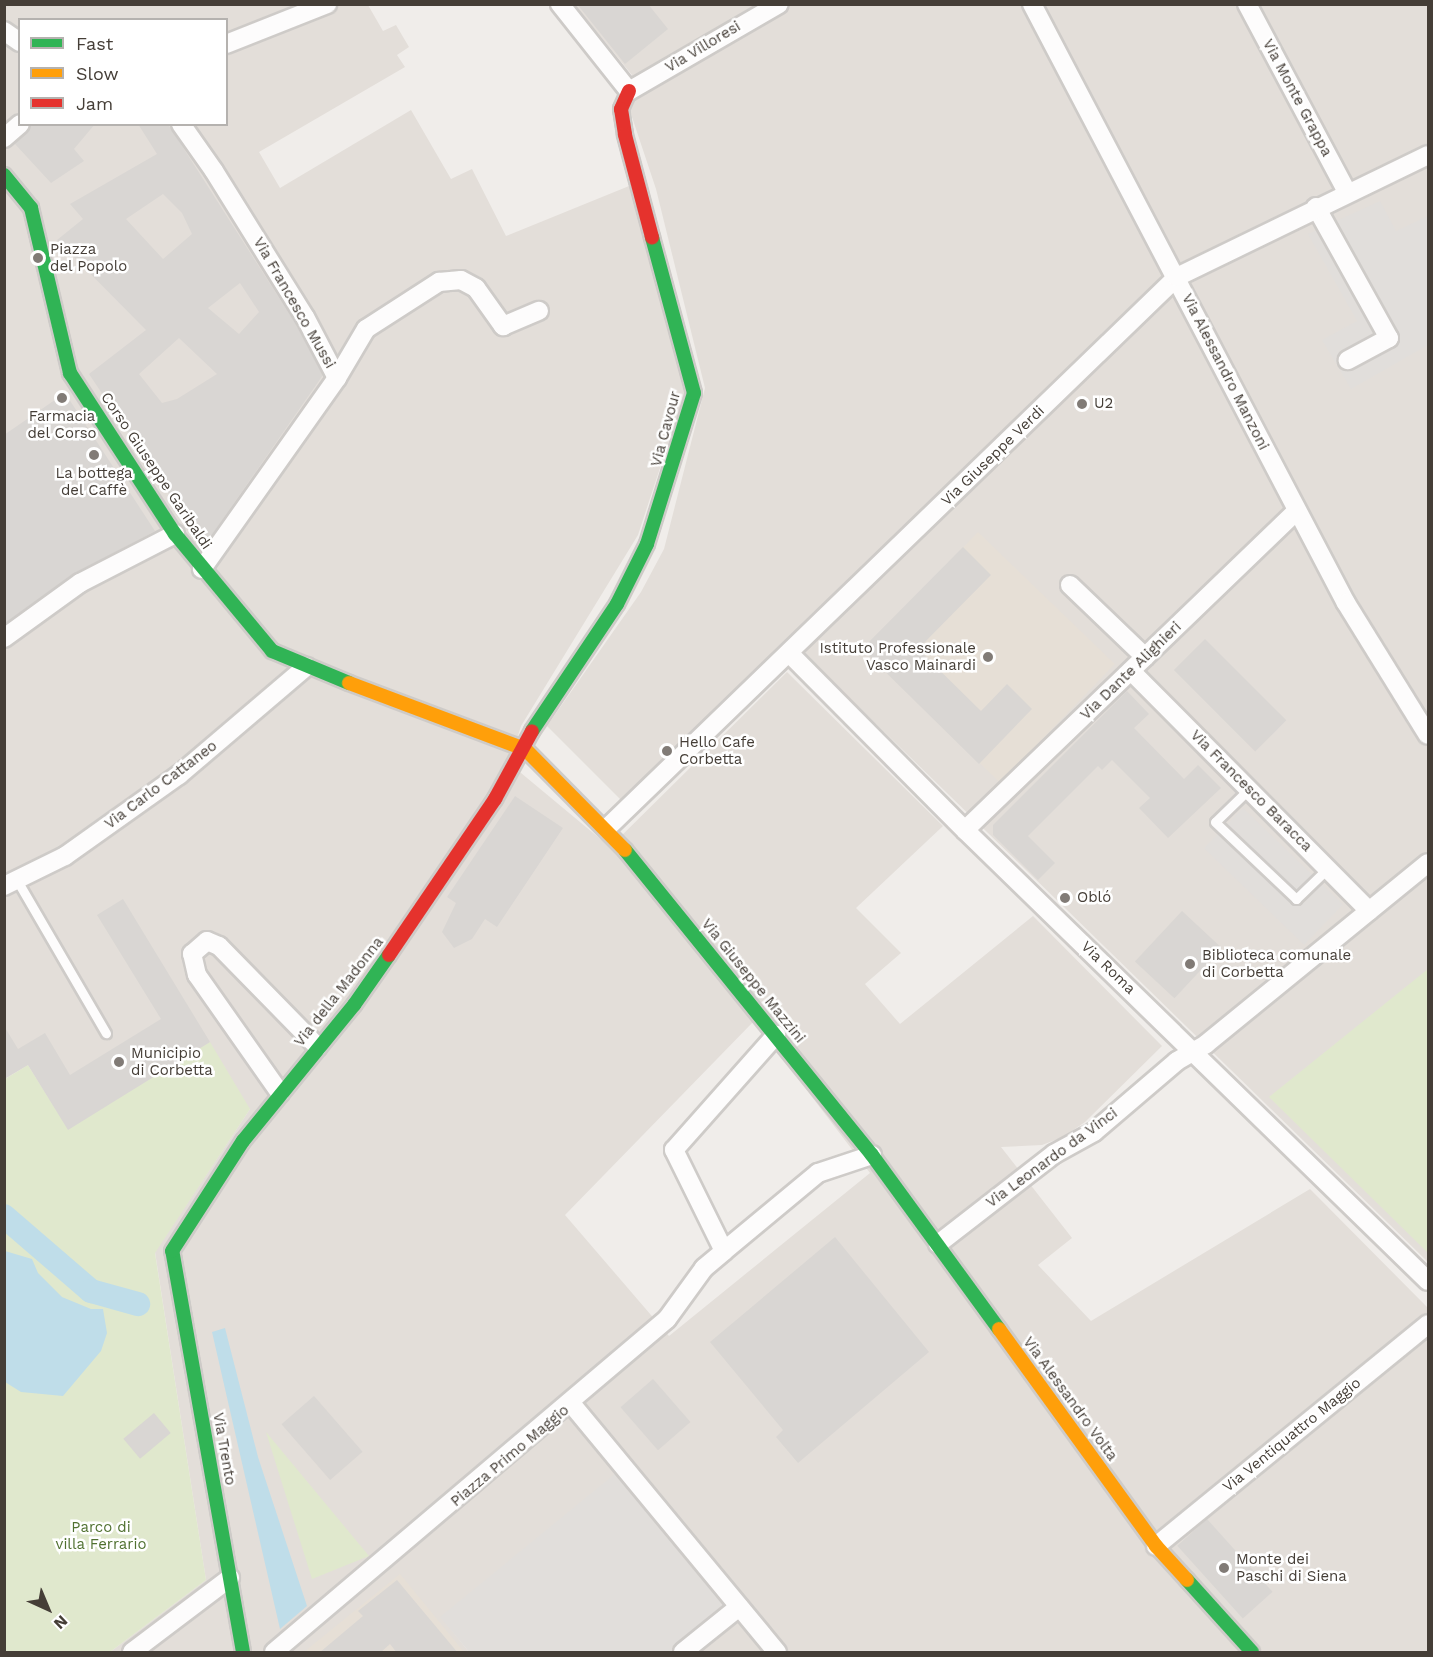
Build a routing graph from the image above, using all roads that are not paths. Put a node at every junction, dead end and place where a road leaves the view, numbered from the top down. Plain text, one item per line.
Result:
1 (327, 4) edge
2 (560, 4) edge
3 (779, 4) edge
4 (1032, 4) edge
5 (1247, 4) edge
6 (4, 31) edge
7 (18, 41) edge
8 (228, 43) edge
9 (629, 91) junction
10 (18, 126) edge
11 (182, 126) edge
12 (4, 138) edge
13 (1428, 155) edge
14 (4, 175) edge
15 (1347, 192) junction
16 (1316, 207) junction
17 (1177, 277) junction
18 (539, 311) dead end
19 (1348, 360) dead end
20 (338, 378) junction
21 (1296, 512) junction
22 (175, 534) junction
23 (202, 569) junction
24 (1070, 585) dead end
25 (4, 639) edge
26 (789, 652) junction
27 (1145, 657) junction
28 (306, 666) junction
29 (1131, 671) junction
30 (1428, 735) edge
31 (525, 748) junction
32 (1249, 789) junction
33 (607, 828) junction
34 (965, 830) junction
35 (1428, 863) edge
36 (1328, 868) junction
37 (11, 884) edge
38 (1369, 911) junction
39 (106, 1033) dead end
40 (776, 1035) junction
41 (318, 1047) junction
42 (1194, 1051) junction
43 (280, 1093) junction
44 (872, 1155) junction
45 (938, 1244) junction
46 (172, 1251) joint
47 (724, 1251) junction
48 (1428, 1281) edge
49 (1428, 1324) edge
50 (570, 1402) junction
51 (1156, 1546) junction
52 (230, 1578) junction
53 (739, 1607) junction
54 (1252, 1652) edge
55 (132, 1653) edge
56 (243, 1653) edge
57 (274, 1653) edge
58 (683, 1653) edge
59 (777, 1653) edge

1 - 8 street
2 - 9 street
3 - 9 street, Via Villoresi
4 - 17 street, Via Alessandro Manzoni
5 - 15 street, Via Monte Grappa
6 - 7 street
9 - 31 street, Via Cavour
10 - 12 street
11 - 20 street, Via Francesco Mussi
13 - 15 street, Via Giuseppe Verdi
14 - 22 street, Corso Giuseppe Garibaldi
15 - 16 street, Via Giuseppe Verdi
16 - 17 street, Via Giuseppe Verdi
16 - 19 street
17 - 21 street, Via Alessandro Manzoni
17 - 26 street, Via Giuseppe Verdi
18 - 20 street
20 - 23 street, Via Francesco Mussi
21 - 27 street, Via Dante Alighieri
21 - 30 street, Via Alessandro Manzoni
22 - 23 street, Corso Giuseppe Garibaldi
22 - 25 street
23 - 28 street, Corso Giuseppe Garibaldi
24 - 27 street
26 - 33 street, Via Giuseppe Verdi
26 - 34 street, Via Roma
27 - 29 street, Via Dante Alighieri
28 - 31 street, Corso Giuseppe Garibaldi
28 - 37 street, Via Carlo Cattaneo
29 - 32 street, Via Francesco Baracca
29 - 34 street, Via Dante Alighieri
31 - 33 street, Via Giuseppe Mazzini
31 - 41 street, Via della Madonna
32 - 36 street, Via Francesco Baracca
32 - 36 lane
33 - 40 street, Via Giuseppe Mazzini
34 - 42 street, Via Roma
35 - 38 street, Via Leonardo da Vinci
36 - 38 street, Via Francesco Baracca
37 - 39 lane
38 - 42 street, Via Leonardo da Vinci
40 - 44 street, Via Giuseppe Mazzini
40 - 47 street
41 - 43 street, Via della Madonna
41 - 43 street
42 - 45 street, Via Leonardo da Vinci
42 - 48 street, Via Roma
43 - 46 street, Via della Madonna
44 - 45 street, Via Alessandro Volta
44 - 47 street
45 - 51 street, Via Alessandro Volta
46 - 52 street, Via Trento
47 - 50 street
49 - 51 street, Via Ventiquattro Maggio
50 - 53 street, Piazza Primo Maggio
50 - 57 street, Piazza Primo Maggio
51 - 54 street, Via Alessandro Volta
52 - 55 street
52 - 56 street, Via Trento
53 - 58 street
53 - 59 street, Piazza Primo Maggio

